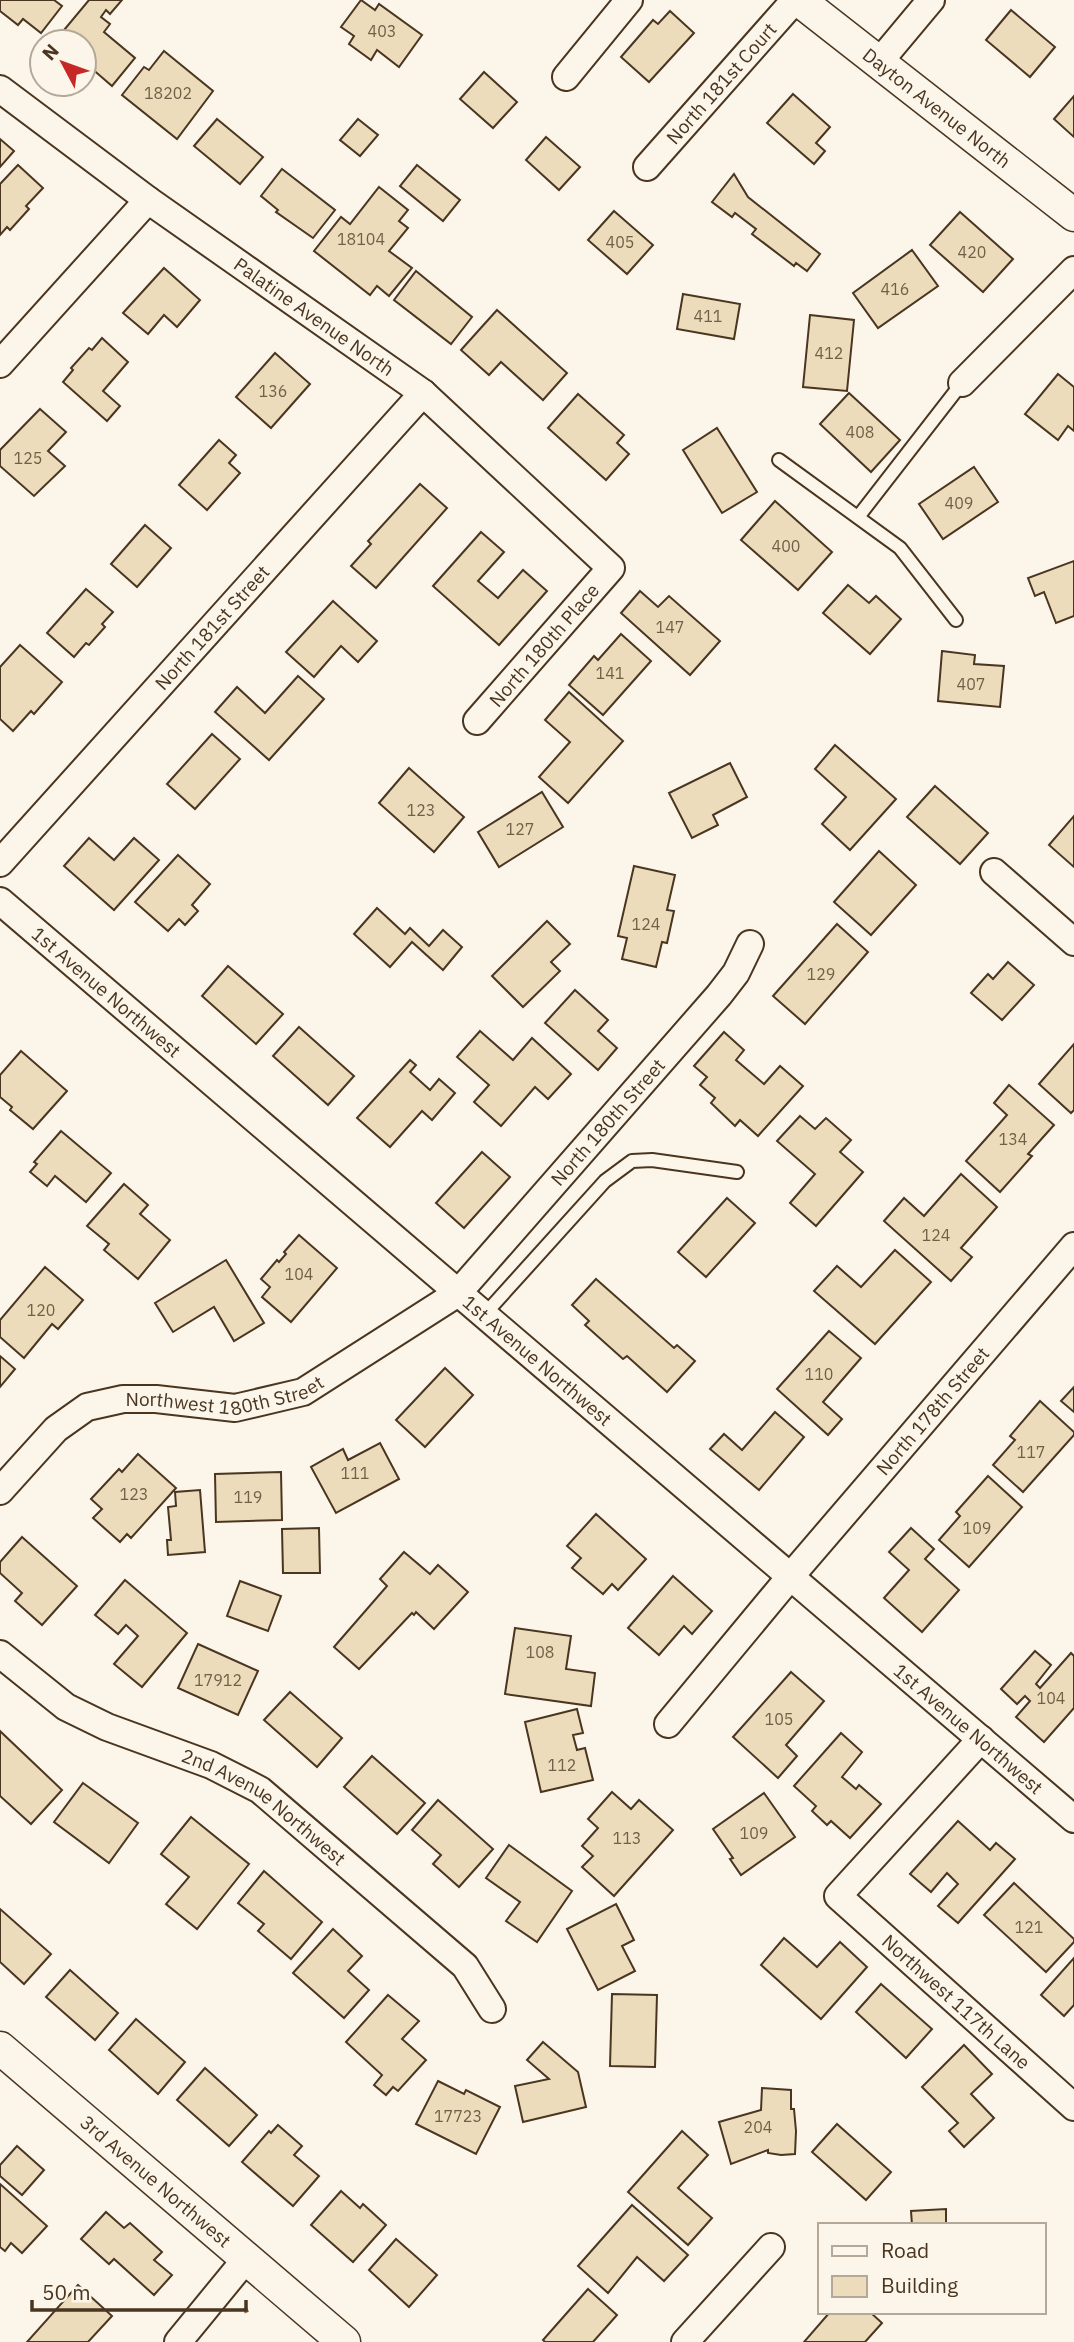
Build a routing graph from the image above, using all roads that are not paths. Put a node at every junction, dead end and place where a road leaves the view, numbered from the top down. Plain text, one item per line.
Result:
1 (629, 0) edge
2 (797, 0) edge
3 (930, 0) edge
4 (880, 61) junction
5 (566, 77) dead end
6 (0, 89) edge
7 (647, 167) dead end
8 (148, 200) junction
9 (1074, 215) edge
10 (1074, 270) edge
11 (0, 364) edge
12 (962, 383) joint
13 (423, 393) junction
14 (779, 460) dead end
15 (858, 517) junction
16 (611, 568) joint
17 (956, 620) dead end
18 (477, 722) dead end
19 (0, 863) edge
20 (994, 872) dead end
21 (0, 901) edge
22 (1074, 942) edge
23 (750, 944) dead end
24 (737, 1172) dead end
25 (1074, 1246) edge
26 (458, 1293) junction
27 (484, 1315) junction
28 (0, 1491) edge
29 (790, 1577) junction
30 (0, 1654) edge
31 (668, 1724) dead end
32 (981, 1739) junction
33 (1074, 1819) edge
34 (492, 2008) dead end
35 (0, 2048) edge
36 (1074, 2108) edge
37 (771, 2247) dead end
38 (246, 2259) junction
39 (177, 2342) edge
40 (344, 2342) edge
41 (685, 2342) edge

1 - 5 street
2 - 4 street, Dayton Avenue North
2 - 7 street, North 181st Court
3 - 4 street
4 - 9 street, Dayton Avenue North
6 - 8 street, Palatine Avenue North
8 - 11 street
8 - 13 street, Palatine Avenue North
10 - 12 street
12 - 15 lane
13 - 16 street, Palatine Avenue North
13 - 19 street, North 181st Street
14 - 15 lane
15 - 17 lane
16 - 18 street, North 180th Place
20 - 22 street
21 - 26 street, 1st Avenue Northwest
23 - 26 street, North 180th Street
24 - 27 lane
25 - 29 street, North 178th Street
26 - 27 street, 1st Avenue Northwest
26 - 28 street, Northwest 180th Street
27 - 29 street, 1st Avenue Northwest
29 - 31 street, North 178th Street
29 - 32 street, 1st Avenue Northwest
30 - 34 street, 2nd Avenue Northwest
32 - 33 street, 1st Avenue Northwest
32 - 36 street, Northwest 117th Lane
35 - 38 street, 3rd Avenue Northwest
37 - 41 street
38 - 39 street
38 - 40 street, 3rd Avenue Northwest

